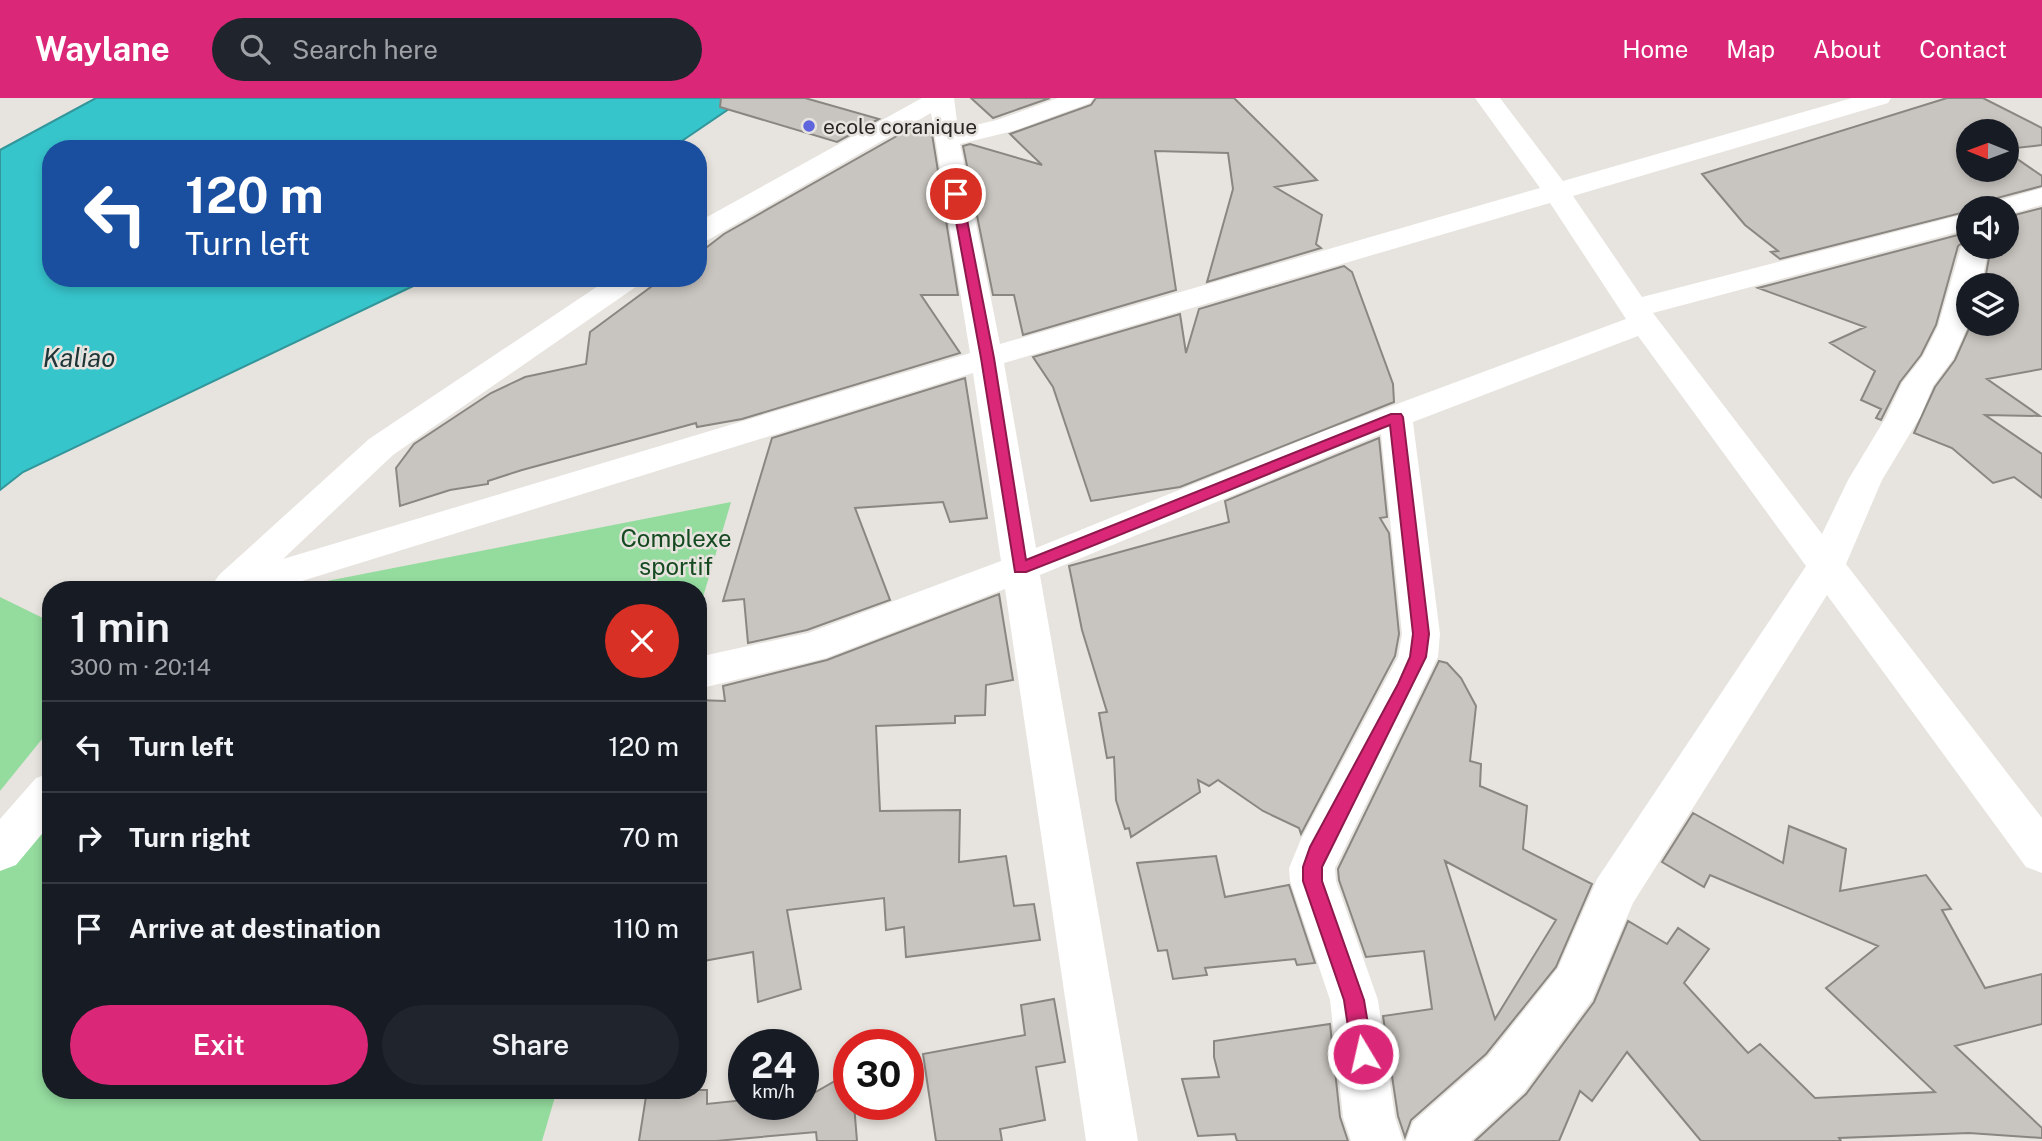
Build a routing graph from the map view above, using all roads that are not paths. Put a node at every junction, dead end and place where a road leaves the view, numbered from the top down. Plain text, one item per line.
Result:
1 (941, 98) edge
2 (1081, 98) edge
3 (1487, 98) edge
4 (1879, 98) edge
5 (946, 139) junction
6 (1557, 192) junction
7 (2042, 196) edge
8 (2019, 203) edge
9 (1956, 225) edge
10 (707, 229) edge
11 (1973, 259) edge
12 (617, 287) edge
13 (1639, 316) junction
14 (987, 358) junction
15 (1396, 417) junction
16 (1826, 566) junction
17 (1020, 568) junction
18 (237, 581) edge
19 (256, 581) edge
20 (707, 671) edge
21 (42, 802) edge
22 (0, 851) edge
23 (2042, 853) edge
24 (1112, 1141) edge
25 (1377, 1141) edge
26 (1432, 1141) edge

1 - 5 street
1 - 10 street
2 - 5 street
3 - 6 street
4 - 6 street
5 - 14 street
6 - 13 street
6 - 14 street
7 - 8 street
9 - 13 street
11 - 16 street
12 - 18 street
13 - 15 street
13 - 16 street
14 - 17 street
14 - 19 street
15 - 17 street
15 - 25 street
16 - 23 street
16 - 26 street
17 - 20 street
17 - 24 street
21 - 22 street

